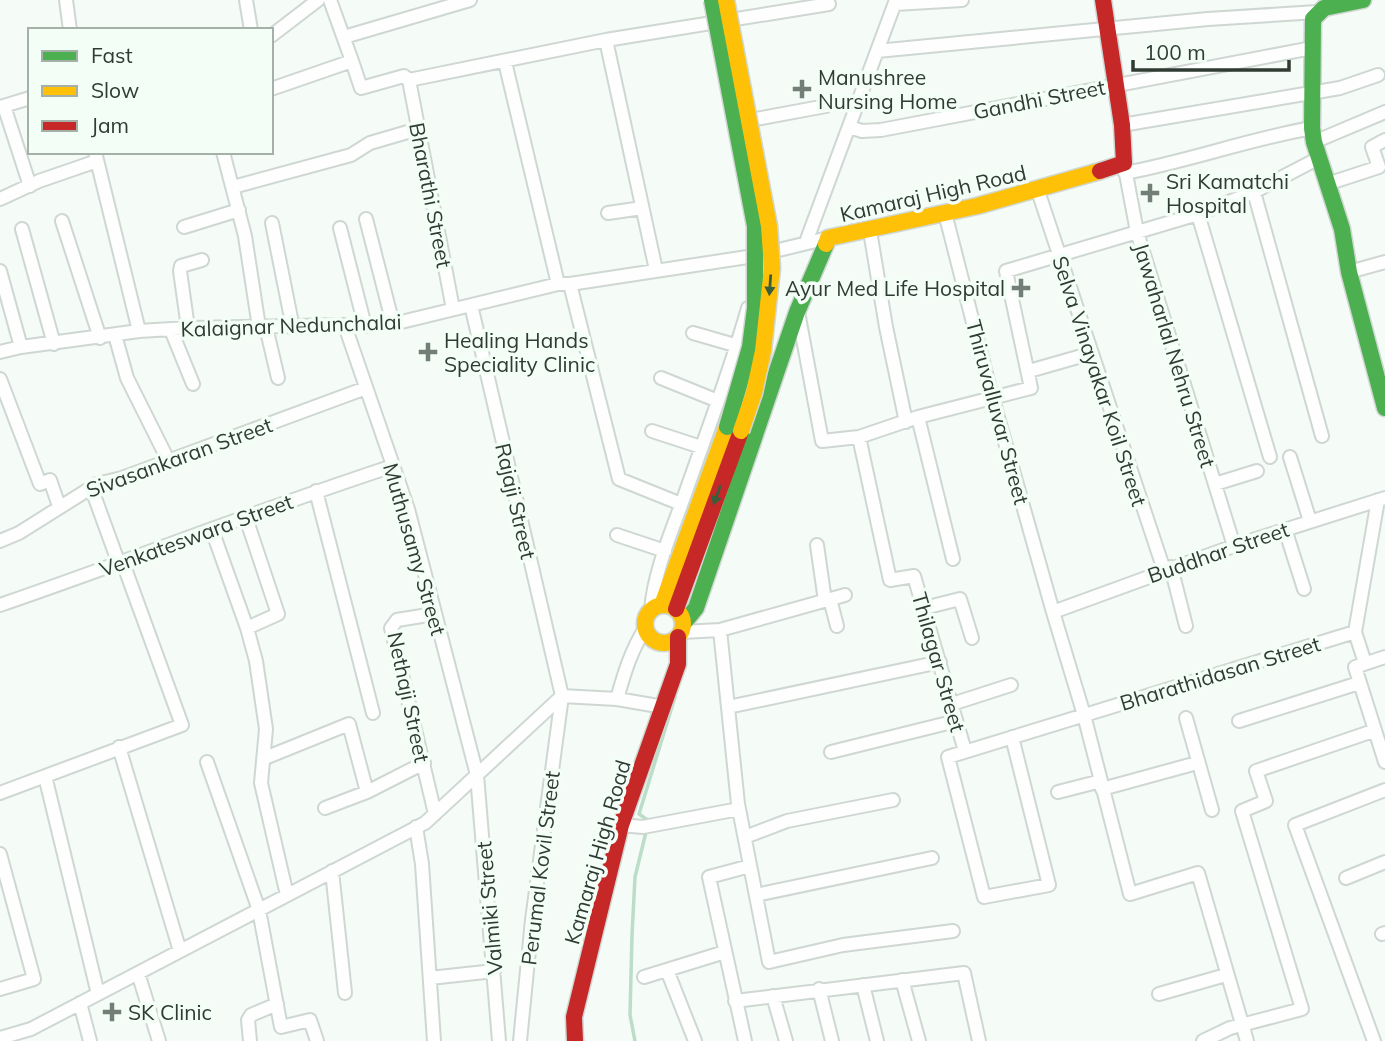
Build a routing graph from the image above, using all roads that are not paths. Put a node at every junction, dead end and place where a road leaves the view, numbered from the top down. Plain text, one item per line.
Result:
1 (66, 0) edge
2 (246, 0) edge
3 (318, 0) edge
4 (330, 0) edge
5 (470, 0) edge
6 (706, 0) edge
7 (712, 0) edge
8 (726, 0) edge
9 (734, 0) edge
10 (962, 0) edge
11 (1103, 0) edge
12 (1363, 0) edge
13 (895, 2) edge
14 (829, 4) dead end
15 (1317, 12) junction
16 (737, 19) junction
17 (712, 23) junction
18 (69, 28) edge
19 (251, 28) edge
20 (1107, 28) junction
21 (273, 34) edge
22 (344, 37) junction
23 (606, 40) junction
24 (1312, 48) junction
25 (877, 51) junction
26 (352, 61) junction
27 (505, 62) junction
28 (1378, 75) dead end
29 (409, 80) junction
30 (1117, 84) junction
31 (273, 88) edge
32 (1311, 91) junction
33 (28, 98) edge
34 (2, 106) edge
35 (826, 106) dead end
36 (1385, 112) edge
37 (756, 119) junction
38 (1122, 125) junction
39 (849, 127) junction
40 (418, 129) junction
41 (1313, 135) junction
42 (1385, 140) edge
43 (224, 154) edge
44 (96, 157) edge
45 (1319, 158) junction
46 (1125, 168) junction
47 (1327, 184) junction
48 (30, 186) junction
49 (233, 187) junction
50 (1038, 191) junction
51 (1254, 192) junction
52 (0, 199) edge
53 (642, 208) junction
54 (239, 210) junction
55 (608, 213) dead end
56 (945, 213) junction
57 (1198, 214) junction
58 (366, 219) dead end
59 (62, 221) dead end
60 (272, 223) dead end
61 (184, 227) dead end
62 (340, 228) dead end
63 (22, 229) dead end
64 (870, 231) junction
65 (1137, 232) junction
66 (828, 238) junction
67 (806, 242) junction
68 (778, 252) junction
69 (754, 256) junction
70 (1059, 256) junction
71 (202, 260) dead end
72 (1385, 262) edge
73 (0, 271) edge
74 (656, 271) junction
75 (1349, 272) junction
76 (564, 284) junction
77 (471, 305) junction
78 (453, 309) junction
79 (797, 312) junction
80 (393, 324) junction
81 (345, 326) junction
82 (365, 326) junction
83 (263, 327) junction
84 (188, 328) junction
85 (293, 328) junction
86 (172, 330) junction
87 (139, 331) junction
88 (693, 333) dead end
89 (115, 335) junction
90 (100, 338) junction
91 (54, 344) junction
92 (737, 346) junction
93 (21, 347) junction
94 (0, 352) edge
95 (1092, 353) junction
96 (1029, 371) junction
97 (278, 378) dead end
98 (661, 378) dead end
99 (0, 379) edge
100 (193, 384) dead end
101 (366, 388) junction
102 (993, 399) junction
103 (718, 401) junction
104 (1385, 408) edge
105 (912, 420) junction
106 (734, 429) junction
107 (652, 431) dead end
108 (1322, 436) dead end
109 (859, 437) junction
110 (701, 447) junction
111 (1269, 457) dead end
112 (1290, 457) dead end
113 (168, 460) junction
114 (393, 466) junction
115 (1257, 471) dead end
116 (1214, 484) junction
117 (91, 488) junction
118 (316, 491) junction
119 (1381, 499) edge
120 (681, 504) junction
121 (59, 506) junction
122 (246, 518) junction
123 (1310, 521) junction
124 (1285, 529) junction
125 (212, 530) junction
126 (617, 535) dead end
127 (0, 541) edge
128 (817, 545) dead end
129 (1234, 546) junction
130 (665, 551) junction
131 (953, 559) dead end
132 (121, 563) junction
133 (1167, 568) junction
134 (1304, 589) dead end
135 (845, 595) dead end
136 (828, 600) junction
137 (0, 605) edge
138 (924, 608) junction
139 (1053, 612) junction
140 (434, 614) junction
141 (672, 619) junction
142 (837, 626) dead end
143 (1186, 626) dead end
144 (646, 627) junction
145 (247, 628) junction
146 (720, 630) junction
147 (1355, 632) junction
148 (972, 638) dead end
149 (1385, 657) edge
150 (940, 662) junction
151 (1360, 665) junction
152 (1359, 682) junction
153 (1012, 685) dead end
154 (562, 696) junction
155 (667, 696) junction
156 (617, 699) junction
157 (952, 704) junction
158 (728, 707) junction
159 (373, 713) dead end
160 (1084, 715) junction
161 (1186, 718) dead end
162 (957, 721) junction
163 (1239, 721) dead end
164 (1373, 731) junction
165 (1012, 737) junction
166 (119, 747) junction
167 (965, 751) junction
168 (831, 752) dead end
169 (265, 758) junction
170 (207, 762) dead end
171 (1385, 762) edge
172 (424, 763) junction
173 (1197, 763) junction
174 (477, 775) junction
175 (45, 776) junction
176 (1101, 785) junction
177 (1385, 790) edge
178 (367, 792) junction
179 (1058, 792) dead end
180 (0, 793) edge
181 (894, 800) dead end
182 (325, 808) dead end
183 (739, 808) junction
184 (1212, 810) dead end
185 (435, 814) junction
186 (621, 825) junction
187 (416, 827) junction
188 (746, 838) junction
189 (0, 854) edge
190 (932, 858) dead end
191 (1385, 862) edge
192 (750, 866) junction
193 (332, 871) junction
194 (1346, 878) dead end
195 (287, 895) junction
196 (756, 895) junction
197 (259, 909) junction
198 (953, 931) dead end
199 (180, 951) junction
200 (725, 952) junction
201 (667, 970) junction
202 (494, 971) junction
203 (138, 974) junction
204 (1226, 975) junction
205 (643, 977) dead end
206 (430, 978) junction
207 (902, 981) junction
208 (863, 985) junction
209 (0, 989) edge
210 (819, 989) junction
211 (345, 993) dead end
212 (98, 994) junction
213 (1159, 994) dead end
214 (773, 996) junction
215 (735, 1001) junction
216 (80, 1003) junction
217 (277, 1004) junction
218 (1241, 1026) junction
219 (32, 1035) edge
220 (0, 1038) edge
221 (90, 1041) edge
222 (159, 1041) edge
223 (250, 1041) edge
224 (317, 1041) edge
225 (434, 1041) edge
226 (499, 1041) edge
227 (520, 1041) edge
228 (575, 1041) edge
229 (695, 1041) edge
230 (745, 1041) edge
231 (786, 1041) edge
232 (832, 1041) edge
233 (877, 1041) edge
234 (919, 1041) edge
235 (979, 1041) edge
236 (1203, 1041) edge
237 (1247, 1041) edge
238 (1374, 1041) edge

1 - 18 street
2 - 19 street
3 - 21 street
4 - 22 street
5 - 22 street
6 - 17 street
7 - 106 street, bridge
8 -> 106 street, bridge
9 - 16 street
10 - 13 street
11 - 20 street
12 - 15 street
13 - 25 street
14 - 16 street
15 - 20 street
15 - 24 street
16 - 17 street
16 - 37 street
17 - 23 street
17 - 69 street
20 - 25 street
20 - 30 street
22 - 26 street
23 - 27 street
23 - 53 street
24 - 30 street, Gandhi Street
24 - 32 street
25 - 39 street
26 - 29 street
26 - 31 street
27 - 29 street
27 - 76 street
28 - 32 street
29 - 40 street, Bharathi Street
30 - 38 street
30 - 39 street, Gandhi Street
32 - 38 street
32 - 41 street
33 - 34 street
34 - 48 street
35 - 37 street
36 - 41 street
37 - 68 street
38 - 46 street
39 - 67 street
40 - 49 street
40 - 78 street, Bharathi Street
41 - 45 street
41 - 46 street
42 - 47 street
43 - 49 street
44 - 48 street
44 - 87 street
45 - 47 street
45 - 51 street
46 - 50 street, Kamaraj High Road
46 - 65 street, Jawaharlal Nehru Street
47 - 75 street
48 - 52 street
49 - 54 street
50 - 56 street, Kamaraj High Road
50 - 70 street, Selva Vinayakar Koil Street
51 - 57 street
51 - 108 street
53 - 55 street
53 - 74 street
54 - 61 street
54 - 83 street
56 - 64 street, Kamaraj High Road
56 - 102 street, Thiruvalluvar Street
57 - 65 street
57 - 111 street
58 - 80 street
59 - 90 street
60 - 85 street
62 - 82 street
63 - 91 street
64 - 66 street, Kamaraj High Road
64 - 105 street
65 - 70 street
65 - 116 street, Jawaharlal Nehru Street
66 - 67 street, Kalaignar Nedunchalai
66 - 79 street, Kamaraj High Road
67 - 68 street, Kalaignar Nedunchalai
68 - 69 street, Kalaignar Nedunchalai
69 - 74 street, Kalaignar Nedunchalai
69 - 92 street
70 - 95 street, Selva Vinayakar Koil Street
70 - 96 street
71 - 84 street
72 - 75 street
73 - 93 street
74 - 76 street, Kalaignar Nedunchalai
75 - 104 street
76 - 77 street, Kalaignar Nedunchalai
76 - 120 street
77 - 78 street, Kalaignar Nedunchalai
77 - 154 street, Rajaji Street
78 - 80 street, Kalaignar Nedunchalai
79 - 109 street
79 - 141 street, Kamaraj High Road
80 - 82 street, Kalaignar Nedunchalai
81 - 82 street, Kalaignar Nedunchalai
81 - 85 street, Kalaignar Nedunchalai
81 - 101 street, Muthusamy Street
83 - 84 street, Kalaignar Nedunchalai
83 - 85 street, Kalaignar Nedunchalai
83 - 97 street
84 - 86 street, Kalaignar Nedunchalai
86 - 87 street, Kalaignar Nedunchalai
86 - 100 street
87 - 89 street, Kalaignar Nedunchalai
88 - 92 street
89 - 90 street, Kalaignar Nedunchalai
89 - 113 street
90 - 91 street, Kalaignar Nedunchalai
91 - 93 street, Kalaignar Nedunchalai
92 - 103 street
93 - 94 street, Kalaignar Nedunchalai
95 - 96 street
95 - 133 street, Selva Vinayakar Koil Street
96 - 102 street
98 - 103 street
99 - 121 street
101 - 113 street, Sivasankaran Street
101 - 114 street, Muthusamy Street
102 - 105 street
102 - 139 street, Thiruvalluvar Street
103 - 110 street
105 - 109 street
105 - 131 street
106 - 141 street
107 - 110 street
109 - 138 street, Thilagar Street
110 - 120 street
112 - 123 street
113 - 117 street, Sivasankaran Street
114 - 118 street, Venkateswara Street
114 - 140 street, Muthusamy Street
115 - 116 street
116 - 129 street, Jawaharlal Nehru Street
117 - 121 street, Sivasankaran Street
117 - 132 street
118 - 122 street, Venkateswara Street
118 - 159 street
119 - 123 street, Buddhar Street
119 - 147 street
120 - 130 street
121 - 127 street, Sivasankaran Street
122 - 125 street, Venkateswara Street
122 - 145 street
123 - 124 street, Buddhar Street
124 - 129 street, Buddhar Street
124 - 134 street
125 - 132 street, Venkateswara Street
125 - 145 street
126 - 130 street
128 - 136 street
129 - 133 street, Buddhar Street
130 - 141 street
132 - 137 street, Venkateswara Street
132 - 166 street
133 - 139 street, Buddhar Street
133 - 143 street, Selva Vinayakar Koil Street
135 - 136 street
136 - 142 street
136 - 146 street
138 - 148 street
138 - 150 street, Thilagar Street
139 - 160 street, Thiruvalluvar Street
140 - 172 street, Nethaji Street
140 - 174 street, Muthusamy Street
141 - 144 street
141 - 144 street
141 - 146 street
141 - 155 street, Kamaraj High Road
144 - 156 street
145 - 169 street
146 - 158 street
147 - 151 street
147 - 160 street, Bharathidasan Street
149 - 151 street
150 - 157 street, Thilagar Street
150 - 158 street
151 - 152 street
152 - 163 street
152 - 164 street
153 - 157 street
154 - 156 street
154 - 174 street
154 - 227 street, Perumal Kovil Street
155 - 156 street
155 - 186 street, Kamaraj High Road
157 - 162 street, Thilagar Street
158 - 183 street
160 - 165 street, Bharathidasan Street
160 - 176 street, Thiruvalluvar Street
161 - 173 street
162 - 167 street, Thilagar Street
162 - 168 street
164 - 171 street
164 - 218 street
165 - 167 street, Bharathidasan Street
165 - 167 street
166 - 175 street
166 - 199 street
169 - 178 street
169 - 195 street
170 - 197 street
172 - 178 street
172 - 185 street, Nethaji Street
173 - 176 street
173 - 184 street
174 - 185 street
174 - 202 street, Valmiki Street
175 - 180 street
175 - 212 street
176 - 179 street
176 - 204 street, Thiruvalluvar Street
177 - 238 street
178 - 182 street
181 - 188 street
183 - 186 street
183 - 188 street
185 - 187 street
186 - 228 street, Kamaraj High Road
187 - 193 street
187 - 206 street
188 - 192 street
189 - 209 street
190 - 196 street
191 - 194 street
192 - 196 street
192 - 200 street
193 - 195 street
193 - 211 street
195 - 197 street
196 - 198 street
197 - 199 street
197 - 217 street
199 - 203 street
200 - 201 street
200 - 215 street
201 - 205 street
201 - 229 street
202 - 206 street
202 - 226 street, Valmiki Street
203 - 212 street
203 - 222 street
204 - 213 street
204 - 218 street
206 - 225 street
207 - 208 street
207 - 234 street
207 - 235 street
208 - 210 street
208 - 233 street
210 - 214 street
210 - 232 street
212 - 216 street
214 - 215 street
214 - 231 street
215 - 230 street
216 - 219 street
216 - 221 street
217 - 223 street
217 - 224 street
218 - 236 street
218 - 237 street
219 - 220 street

